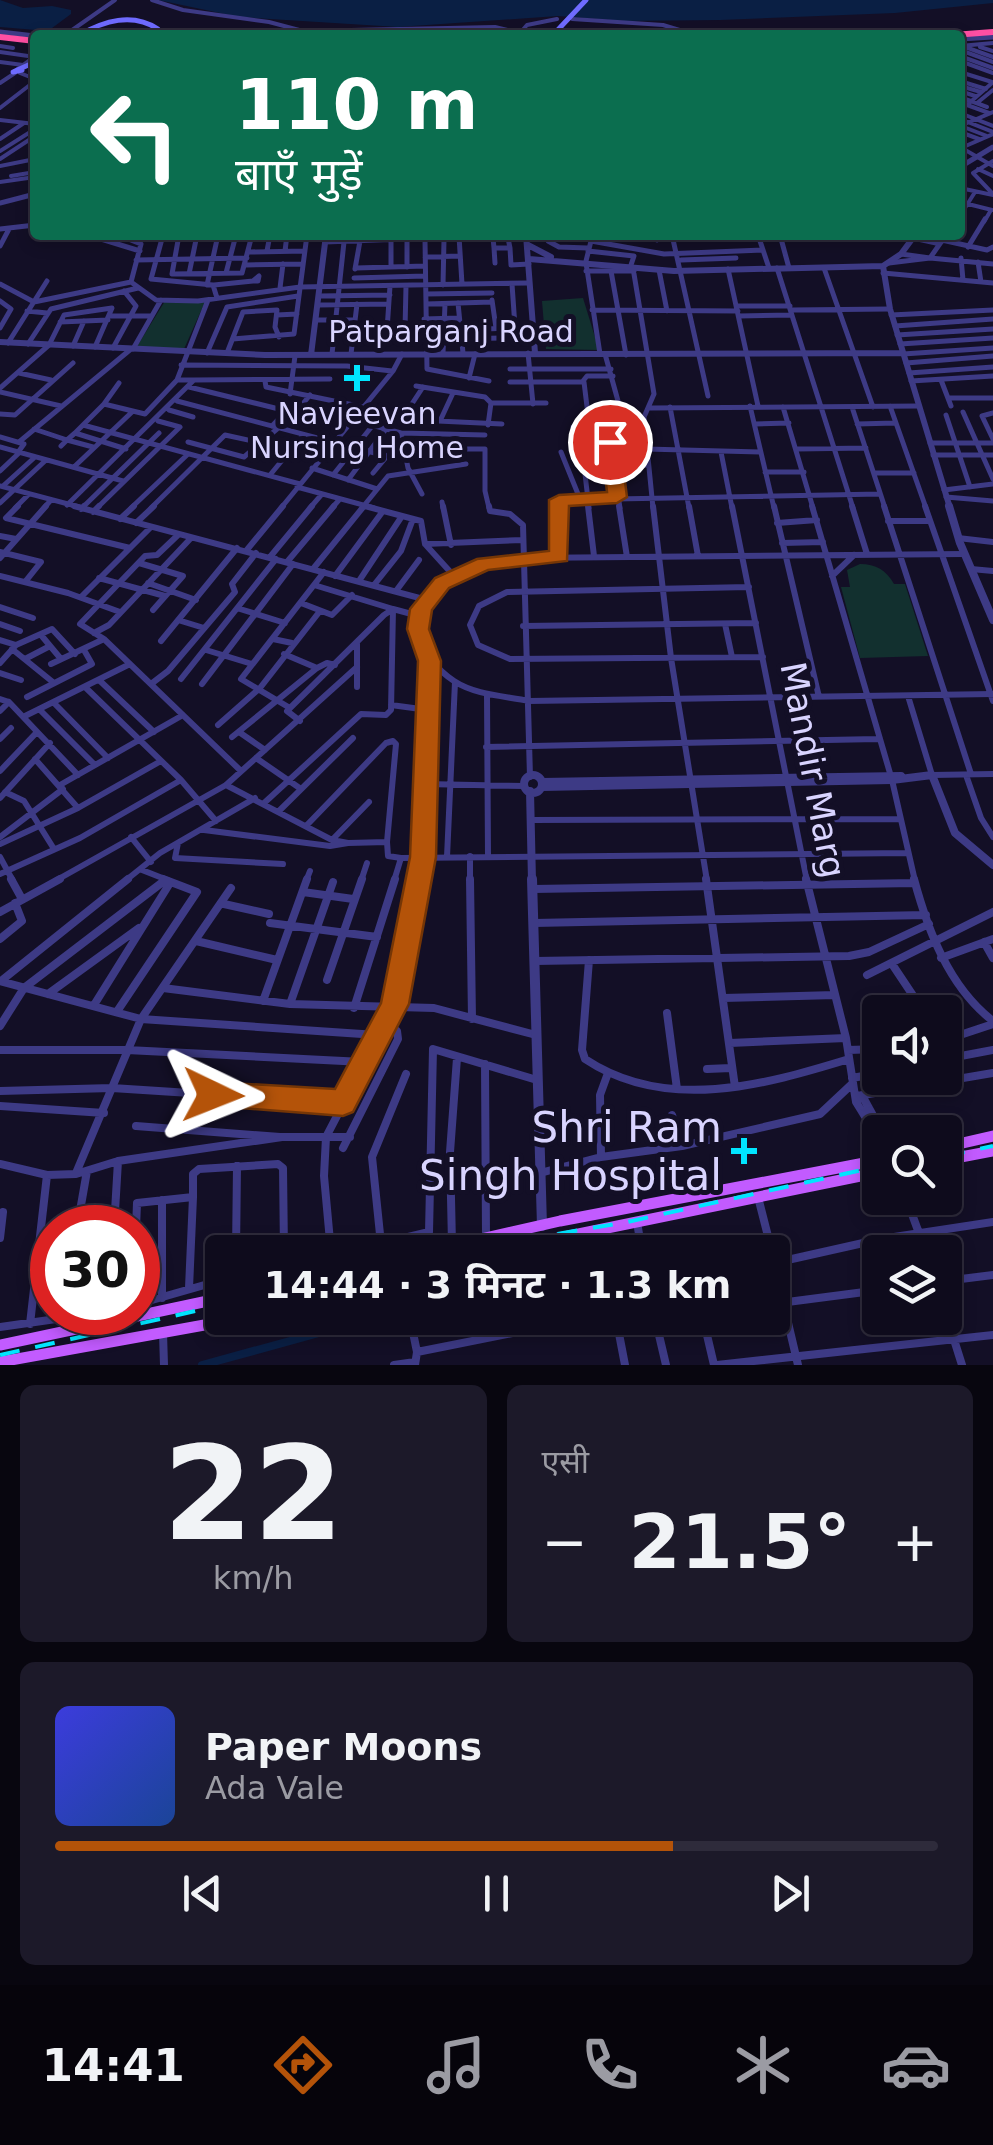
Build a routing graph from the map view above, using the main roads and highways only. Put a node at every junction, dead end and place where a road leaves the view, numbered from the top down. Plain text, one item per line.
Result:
1 (583, 0) edge
2 (92, 30) edge
3 (151, 30) edge
4 (555, 30) edge
5 (0, 40) edge
6 (30, 40) edge
7 (965, 47) edge
8 (992, 50) edge
9 (25, 67) edge
10 (0, 73) edge
11 (993, 1136) edge
12 (962, 1142) edge
13 (993, 1151) edge
14 (962, 1157) edge
15 (862, 1164) edge
16 (862, 1176) edge
17 (496, 1235) edge
18 (573, 1235) edge
19 (205, 1302) edge
20 (205, 1328) edge
21 (0, 1345) edge
22 (0, 1362) edge

1 - 4 main road, bridge
2 - 3 main road
5 - 6 highway
7 - 8 highway
9 - 10 main road
11 - 12 main road
13 - 14 main road
15 - 17 main road
16 - 18 main road
19 - 21 main road
20 - 22 main road

